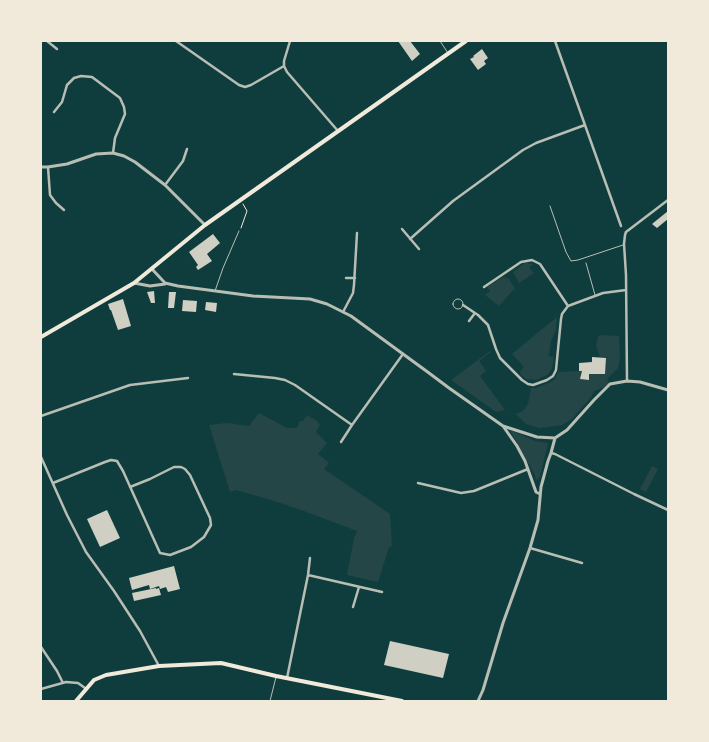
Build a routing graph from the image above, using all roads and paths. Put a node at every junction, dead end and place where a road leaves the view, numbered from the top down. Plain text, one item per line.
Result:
1 (47, 41) edge
2 (176, 41) edge
3 (290, 41) edge
4 (440, 41) edge
5 (466, 41) edge
6 (556, 41) edge
7 (57, 49) dead end
8 (448, 53) junction
9 (284, 66) junction
10 (54, 112) dead end
11 (585, 126) junction
12 (339, 132) junction
13 (187, 150) dead end
14 (113, 153) junction
15 (41, 167) edge
16 (48, 167) junction
17 (165, 185) junction
18 (241, 200) junction
19 (668, 200) edge
20 (550, 206) dead end
21 (64, 210) dead end
22 (205, 225) junction
23 (621, 226) dead end
24 (402, 229) dead end
25 (240, 230) joint
26 (357, 233) dead end
27 (410, 239) junction
28 (624, 244) junction
29 (419, 249) dead end
30 (586, 263) dead end
31 (152, 269) junction
32 (346, 278) dead end
33 (355, 278) junction
34 (134, 283) junction
35 (165, 284) junction
36 (484, 288) dead end
37 (626, 290) junction
38 (215, 292) junction
39 (595, 296) junction
40 (463, 305) junction
41 (568, 306) junction
42 (343, 312) junction
43 (475, 313) junction
44 (469, 321) dead end
45 (41, 337) edge
46 (403, 354) junction
47 (234, 374) dead end
48 (188, 378) dead end
49 (628, 380) junction
50 (668, 390) edge
51 (41, 416) edge
52 (352, 425) junction
53 (503, 426) junction
54 (555, 438) junction
55 (341, 442) dead end
56 (552, 453) junction
57 (41, 457) edge
58 (528, 469) junction
59 (54, 483) junction
60 (418, 483) dead end
61 (130, 487) junction
62 (540, 494) junction
63 (668, 510) edge
64 (530, 548) junction
65 (310, 558) dead end
66 (582, 563) dead end
67 (308, 575) junction
68 (359, 587) junction
69 (382, 592) dead end
70 (353, 607) dead end
71 (41, 647) edge
72 (159, 666) junction
73 (276, 676) junction
74 (287, 678) junction
75 (63, 683) junction
76 (86, 688) junction
77 (41, 689) edge
78 (76, 701) edge
79 (270, 701) edge
80 (402, 701) edge
81 (478, 701) edge

1 - 7 street
2 - 9 street
3 - 9 street
4 - 8 lane
5 - 8 main road
6 - 11 street
8 - 12 main road
9 - 12 street
10 - 14 street
11 - 23 street
11 - 27 street
12 - 18 main road
13 - 17 street
14 - 16 street
14 - 17 street
15 - 16 street
16 - 21 street
17 - 22 street
18 - 22 main road
18 - 25 path
19 - 28 street
20 - 28 lane
22 - 31 main road
24 - 27 street
25 - 38 lane
26 - 33 street
27 - 29 street
28 - 37 street
30 - 39 lane
31 - 34 main road
31 - 35 street
32 - 33 street
33 - 42 street
34 - 35 street
34 - 45 main road
35 - 38 street
36 - 41 street
37 - 39 street
37 - 49 street
38 - 42 street
39 - 41 street
40 - 40 lane
40 - 43 street
41 - 43 street
42 - 46 street
43 - 44 street
46 - 52 street
46 - 53 street
47 - 52 street
48 - 51 street
49 - 50 street
49 - 54 street
52 - 55 street
53 - 54 street
53 - 58 street
54 - 56 street
56 - 62 street
56 - 63 street
57 - 59 street
58 - 60 street
58 - 62 street
59 - 61 street
59 - 72 street
61 - 61 street
62 - 64 street
64 - 66 street
64 - 81 street
65 - 67 street
67 - 68 street
67 - 74 street
68 - 69 street
68 - 70 street
71 - 75 street
72 - 73 main road
72 - 76 main road
73 - 74 main road
73 - 79 lane
74 - 80 main road
75 - 76 street
75 - 77 street
76 - 78 main road

